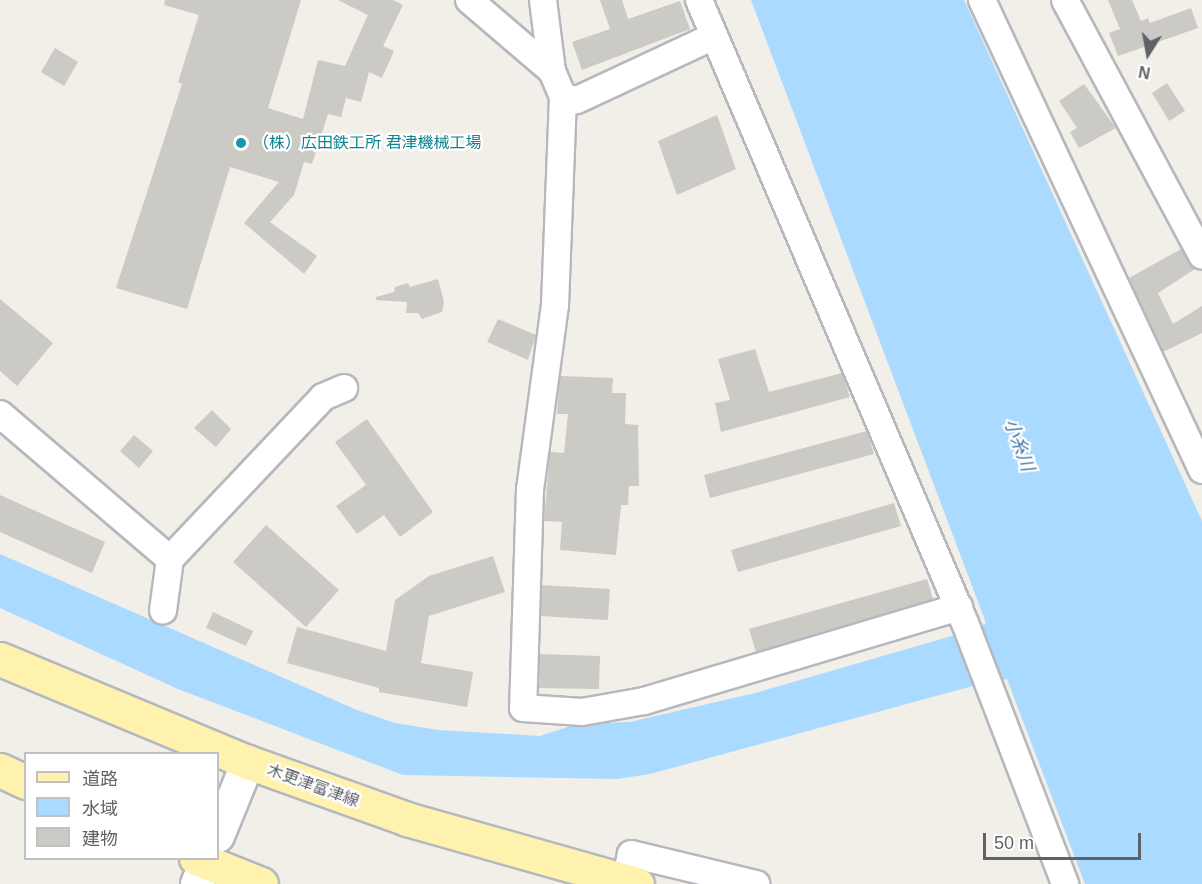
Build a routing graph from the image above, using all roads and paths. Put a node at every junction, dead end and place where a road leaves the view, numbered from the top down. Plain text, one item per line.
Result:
1 (469, 0) edge
2 (543, 0) edge
3 (699, 0) edge
4 (982, 0) edge
5 (1065, 0) edge
6 (712, 37) junction
7 (552, 71) junction
8 (564, 97) junction
9 (1202, 256) edge
10 (344, 388) dead end
11 (0, 414) edge
12 (1202, 470) edge
13 (170, 559) junction
14 (162, 611) dead end
15 (962, 615) junction
16 (0, 659) edge
17 (248, 762) junction
18 (0, 770) edge
19 (24, 781) edge
20 (219, 828) edge
21 (205, 860) edge
22 (631, 883) edge
23 (261, 884) edge
24 (756, 884) edge
25 (1065, 884) edge

1 - 7 street
2 - 7 street
3 - 6 street
4 - 12 street
5 - 9 street
6 - 8 street
6 - 15 street
7 - 8 street
8 - 15 street
10 - 13 street
11 - 13 street
13 - 14 street
15 - 25 street
16 - 17 main road, 木更津富津線
17 - 20 street
17 - 22 main road, 木更津富津線
18 - 19 main road
21 - 23 main road
22 - 24 street

